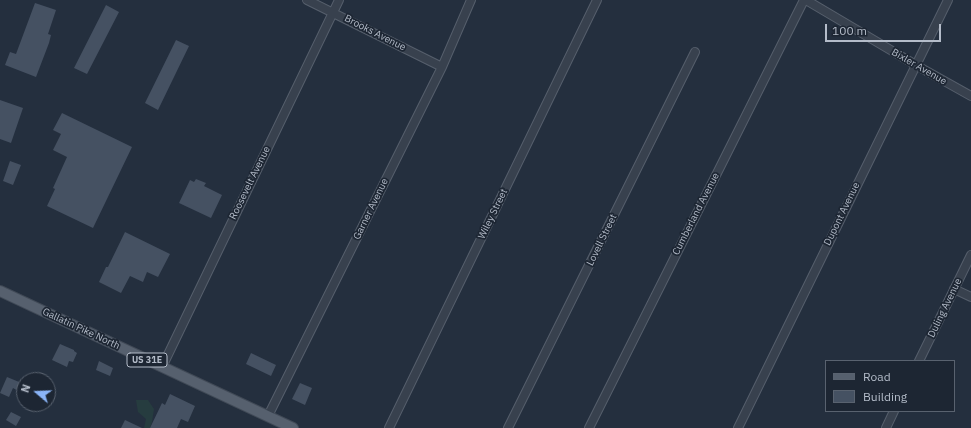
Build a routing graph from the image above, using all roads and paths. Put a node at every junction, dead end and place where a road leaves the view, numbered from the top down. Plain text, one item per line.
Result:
1 (308, 0) edge
2 (339, 0) edge
3 (471, 0) edge
4 (597, 0) edge
5 (805, 0) edge
6 (948, 0) edge
7 (333, 12) junction
8 (695, 52) dead end
9 (915, 65) junction
10 (442, 67) junction
11 (971, 96) edge
12 (971, 255) edge
13 (954, 289) junction
14 (0, 291) edge
15 (971, 298) edge
16 (919, 360) edge
17 (162, 367) junction
18 (894, 412) edge
19 (268, 416) junction
20 (293, 428) edge
21 (390, 428) edge
22 (508, 428) edge
23 (589, 428) edge
24 (738, 428) edge
25 (886, 428) edge

1 - 7 street, Brooks Avenue
2 - 7 street, Roosevelt Avenue
3 - 10 street, Garner Avenue
4 - 21 street, Wiley Street
5 - 9 street, Bixler Avenue
5 - 23 street, Cumberland Avenue
6 - 9 street, Dupont Avenue
7 - 10 street, Brooks Avenue
7 - 17 street, Roosevelt Avenue
8 - 22 street, Lovell Street
9 - 11 street, Bixler Avenue
9 - 24 street, Dupont Avenue
10 - 19 street, Garner Avenue
12 - 13 street, Duling Avenue
13 - 15 street
13 - 16 street, Duling Avenue
14 - 17 main road, Gallatin Pike North / US 31E
17 - 19 main road, Gallatin Pike North / US 31E
18 - 25 street
19 - 20 main road, Gallatin Pike North / US 31E

